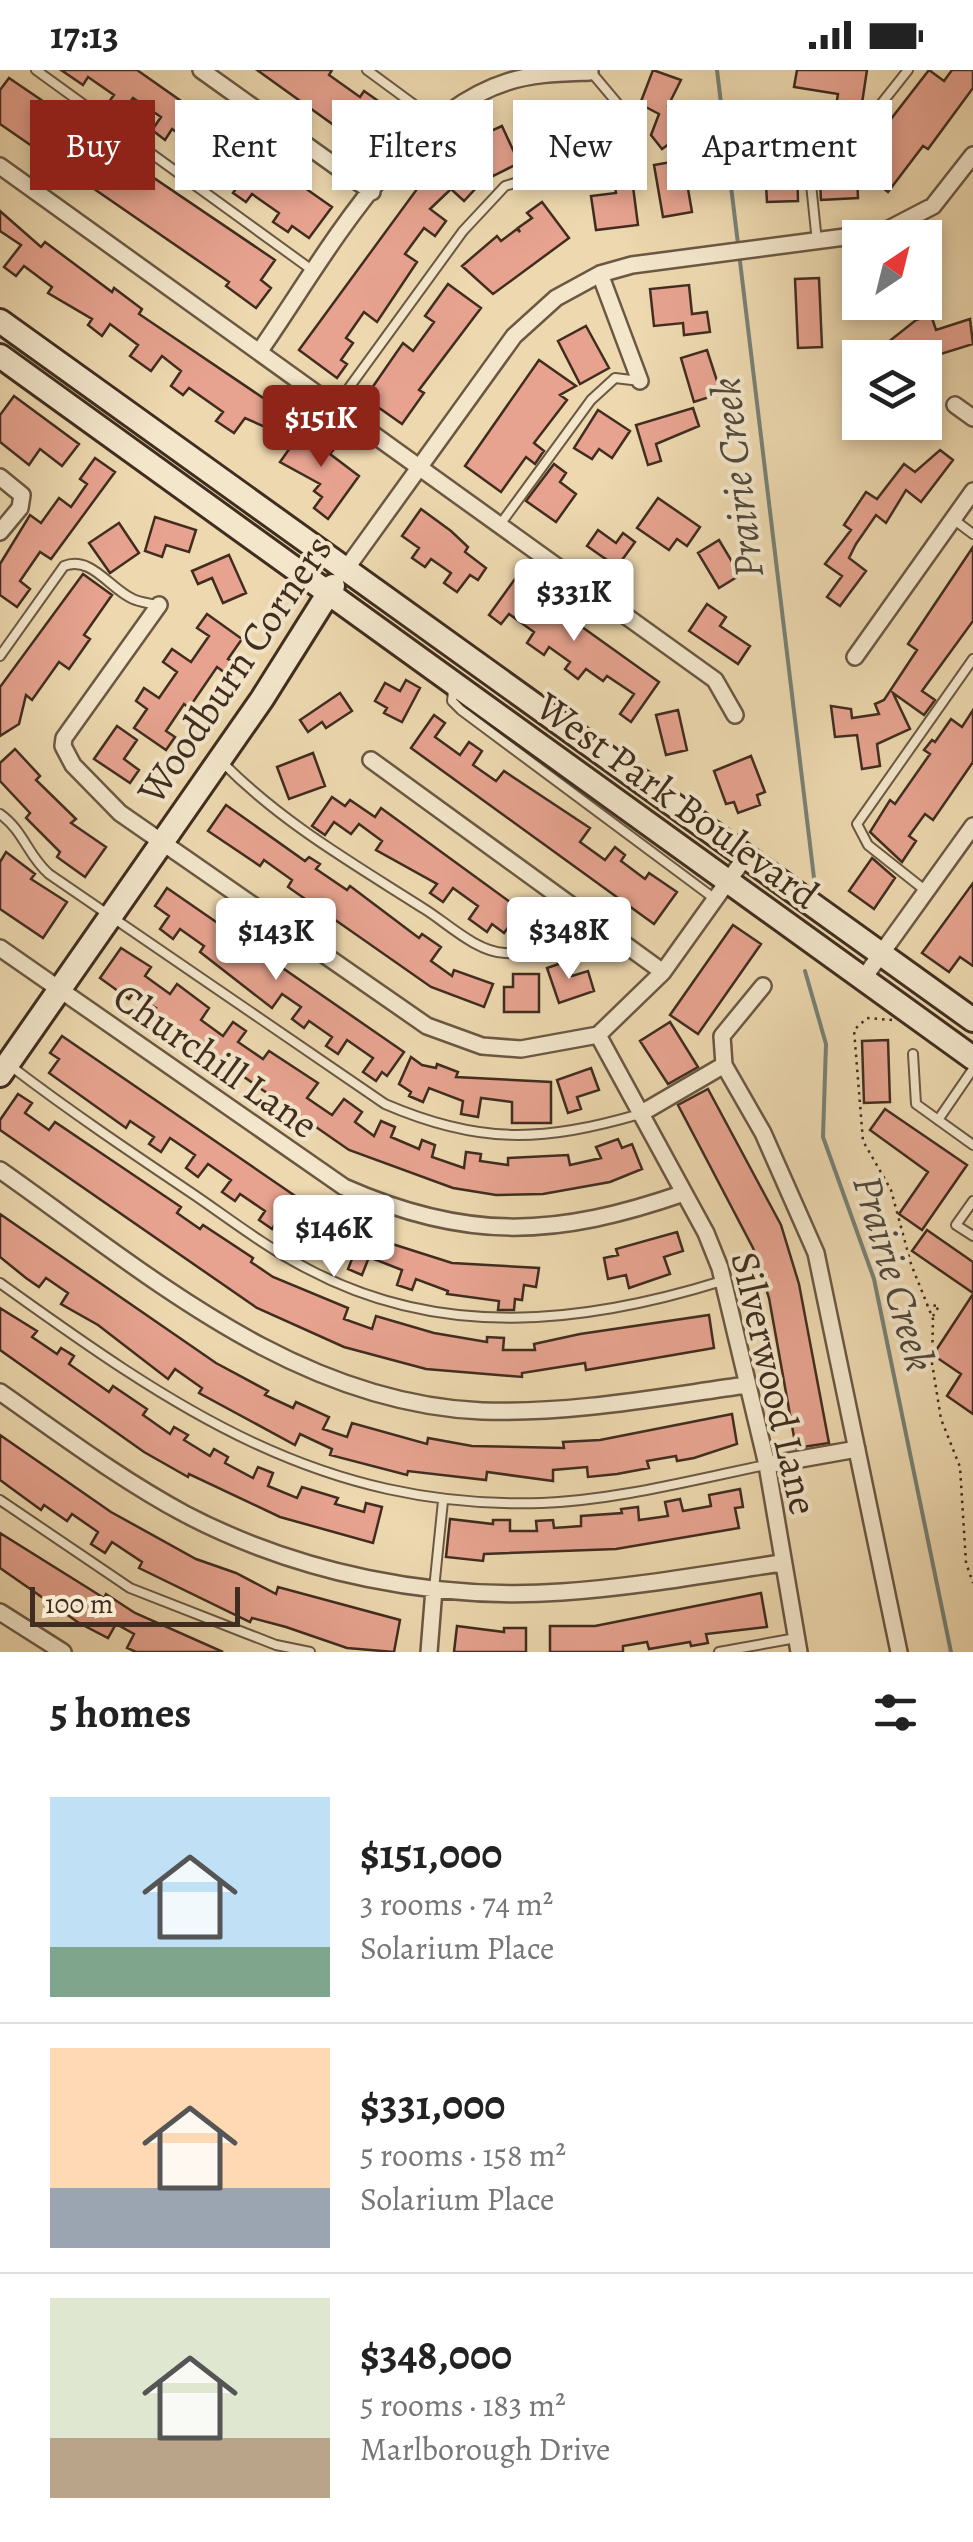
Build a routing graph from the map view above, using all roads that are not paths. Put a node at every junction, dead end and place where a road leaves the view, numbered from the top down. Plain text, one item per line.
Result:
1 (36, 70) edge
2 (201, 70) edge
3 (367, 70) edge
4 (908, 70) edge
5 (590, 72) edge
6 (505, 76) edge
7 (408, 100) edge
8 (467, 100) edge
9 (973, 154) edge
10 (0, 166) edge
11 (967, 174) edge
12 (372, 192) joint
13 (817, 242) junction
14 (315, 272) junction
15 (600, 274) junction
16 (0, 321) edge
17 (259, 352) junction
18 (0, 356) edge
19 (640, 381) joint
20 (955, 405) dead end
21 (335, 407) junction
22 (973, 418) edge
23 (419, 468) junction
24 (0, 477) edge
25 (973, 491) edge
26 (953, 520) junction
27 (499, 526) junction
28 (0, 532) edge
29 (973, 534) edge
30 (346, 568) junction
31 (326, 595) junction
32 (159, 605) joint
33 (0, 656) edge
34 (856, 657) dead end
35 (973, 658) edge
36 (735, 715) dead end
37 (220, 759) junction
38 (371, 760) dead end
39 (0, 814) edge
40 (973, 826) edge
41 (162, 842) junction
42 (746, 856) junction
43 (722, 889) junction
44 (926, 891) junction
45 (580, 912) junction
46 (111, 917) junction
47 (0, 948) edge
48 (881, 954) junction
49 (664, 972) junction
50 (863, 979) junction
51 (763, 986) dead end
52 (58, 991) junction
53 (973, 1020) edge
54 (598, 1035) junction
55 (913, 1054) dead end
56 (973, 1058) edge
57 (724, 1065) junction
58 (2, 1066) edge
59 (973, 1069) edge
60 (640, 1114) junction
61 (938, 1120) junction
62 (973, 1145) edge
63 (0, 1170) edge
64 (684, 1193) junction
65 (973, 1201) edge
66 (973, 1236) edge
67 (724, 1280) junction
68 (0, 1283) edge
69 (747, 1385) junction
70 (0, 1392) edge
71 (857, 1449) junction
72 (767, 1465) junction
73 (0, 1500) edge
74 (443, 1501) junction
75 (781, 1563) junction
76 (434, 1589) junction
77 (0, 1612) edge
78 (798, 1645) edge
79 (62, 1652) edge
80 (310, 1652) edge
81 (430, 1652) edge
82 (720, 1652) edge
83 (899, 1652) edge

1 - 14 lane
2 - 12 street
3 - 7 lane
4 - 13 lane
5 - 6 street
5 - 21 lane
6 - 8 street
9 - 11 street, Woodburn Corners
10 - 17 street
11 - 13 street, Woodburn Corners
12 - 14 street
13 - 15 street, Woodburn Corners
14 - 17 street
15 - 19 street
15 - 23 street, Woodburn Corners
16 - 30 main road, West Park Boulevard
17 - 21 street
18 - 31 main road, West Park Boulevard
19 - 27 lane
20 - 22 street
21 - 23 street
23 - 27 street
23 - 30 street, Woodburn Corners
24 - 28 street
25 - 26 street
26 - 29 lane
26 - 34 street
27 - 36 street
30 - 31 main road, Woodburn Corners
30 - 42 main road, West Park Boulevard
31 - 37 main road, Woodburn Corners
31 - 43 main road, West Park Boulevard
32 - 33 lane
32 - 41 street
35 - 44 lane
37 - 41 main road, Woodburn Corners
37 - 45 lane
38 - 45 street
39 - 46 lane
40 - 44 street
41 - 46 main road, Woodburn Corners
41 - 54 street
42 - 43 street
42 - 48 main road, West Park Boulevard
43 - 49 street
43 - 50 main road, West Park Boulevard
44 - 48 street
45 - 49 street
46 - 52 main road, Woodburn Corners
46 - 60 lane
47 - 52 street, Churchill Lane
48 - 50 street
48 - 53 main road, West Park Boulevard
49 - 54 street
50 - 56 main road, West Park Boulevard
51 - 57 street
52 - 58 main road, Woodburn Corners
52 - 64 street, Churchill Lane
54 - 60 street, Silverwood Lane
55 - 61 lane
57 - 60 street
57 - 71 street
58 - 67 lane
59 - 61 lane
60 - 64 street, Silverwood Lane
61 - 62 lane
63 - 69 street
64 - 67 street, Silverwood Lane
65 - 66 lane
67 - 69 street, Silverwood Lane
68 - 74 lane
69 - 72 street, Silverwood Lane
70 - 76 street
71 - 72 street
71 - 83 street
72 - 74 lane
72 - 75 street, Silverwood Lane
73 - 80 lane
74 - 76 lane
75 - 76 street
75 - 78 street, Silverwood Lane
76 - 81 street
77 - 79 street
78 - 82 lane

